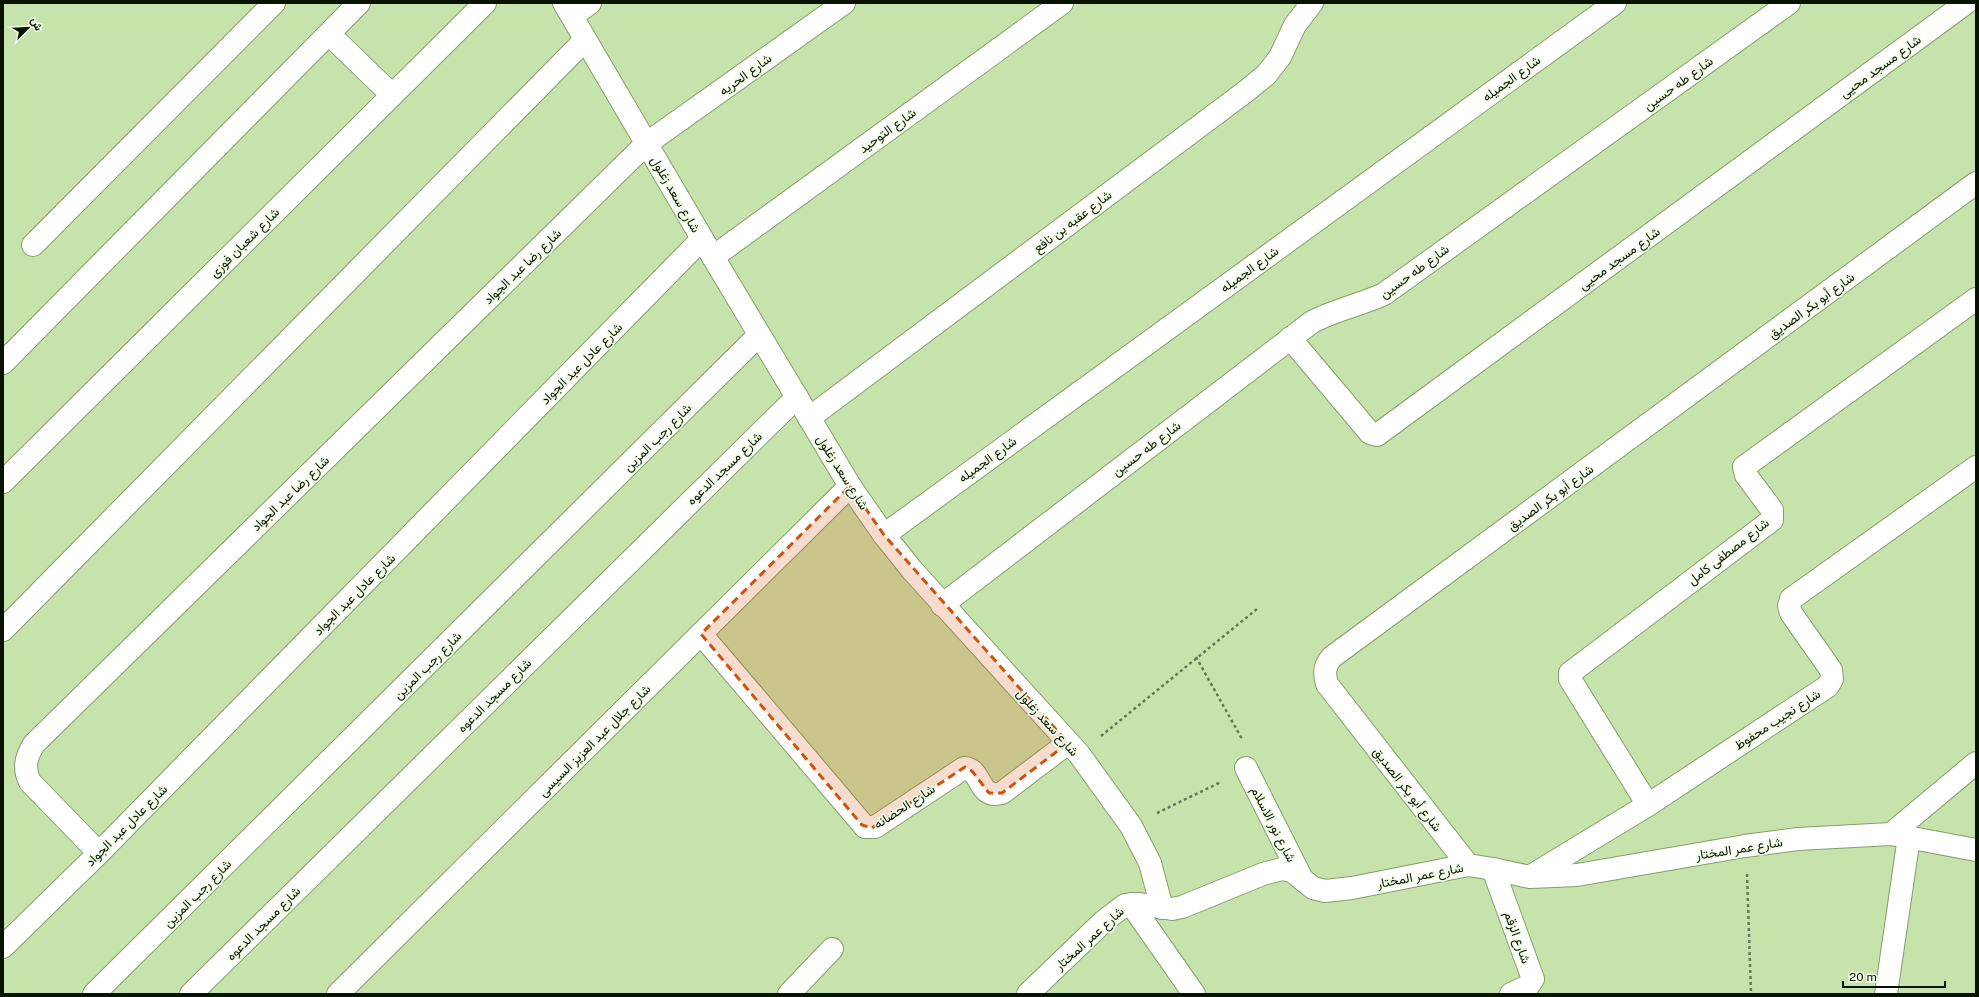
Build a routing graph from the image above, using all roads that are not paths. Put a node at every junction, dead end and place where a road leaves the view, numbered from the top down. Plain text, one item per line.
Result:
1 (274, 3) edge
2 (359, 3) edge
3 (485, 3) edge
4 (590, 3) edge
5 (844, 3) edge
6 (1062, 3) edge
7 (1312, 3) edge
8 (1615, 3) edge
9 (1789, 3) edge
10 (1966, 3) edge
11 (568, 10) edge
12 (329, 34) junction
13 (585, 40) junction
14 (392, 95) junction
15 (646, 144) junction
16 (1976, 183) edge
17 (32, 245) dead end
18 (708, 248) junction
19 (1976, 299) edge
20 (759, 335) junction
21 (1290, 338) junction
22 (3, 363) edge
23 (797, 397) junction
24 (809, 418) junction
25 (1976, 466) edge
26 (3, 482) edge
27 (850, 486) junction
28 (884, 535) junction
29 (942, 604) junction
30 (3, 630) edge
31 (701, 634) junction
32 (1073, 749) junction
33 (1976, 763) edge
34 (1246, 768) road end
35 (1648, 804) junction
36 (1900, 836) junction
37 (1976, 850) edge
38 (99, 853) junction
39 (1468, 866) junction
40 (1493, 869) junction
41 (1530, 877) junction
42 (1302, 879) junction
43 (1132, 904) junction
44 (1162, 908) junction
45 (3, 947) edge
46 (832, 949) dead end
47 (94, 994) edge
48 (191, 994) edge
49 (338, 994) edge
50 (789, 994) edge
51 (1028, 994) edge
52 (1194, 994) edge
53 (1511, 994) edge
54 (1886, 994) edge

1 - 17 street
2 - 12 street
3 - 14 street, شارع شعبان فوزى
4 - 11 street
5 - 15 street, شارع الحريه
6 - 18 street, شارع التوحيد
7 - 24 street, شارع عقبه بن نافع
8 - 28 street, شارع الجميله
9 - 21 street, شارع طه حسين
10 - 21 street, شارع مسجد محيى
11 - 13 street, شارع سعد زغلول
12 - 14 street
12 - 22 street
13 - 15 street, شارع سعد زغلول
13 - 30 street
14 - 26 street, شارع شعبان فوزى
15 - 18 street, شارع سعد زغلول
15 - 38 street, شارع رضا عبد الجواد
16 - 39 street, شارع أبو بكر الصديق
18 - 20 street, شارع سعد زغلول
18 - 38 street, شارع عادل عبد الجواد
19 - 35 street, شارع مصطفى كامل
20 - 23 street, شارع سعد زغلول
20 - 47 street, شارع رجب المزين
21 - 29 street, شارع طه حسين
23 - 24 street, شارع سعد زغلول
23 - 48 street, شارع مسجد الدعوه
24 - 27 street, شارع سعد زغلول
25 - 35 street, شارع نجيب محفوظ
27 - 28 street, شارع سعد زغلول
27 - 31 street, شارع جلال عبد العزيز السيسى
28 - 29 street, شارع سعد زغلول
29 - 32 street, شارع سعد زغلول
31 - 32 street, شارع الحضانه
31 - 49 street, شارع جلال عبد العزيز السيسى
32 - 44 street, شارع سعد زغلول
33 - 36 street
34 - 42 street, شارع نور الاسلام
35 - 41 street, شارع نجيب محفوظ
36 - 37 street, شارع عمر المختار
36 - 41 street, شارع عمر المختار
36 - 54 street
38 - 45 street, شارع عادل عبد الجواد
39 - 40 street, شارع عمر المختار
39 - 42 street, شارع عمر المختار
40 - 41 street, شارع عمر المختار
40 - 53 street, شارع الزقم
42 - 44 street, شارع عمر المختار
43 - 44 street, شارع عمر المختار
43 - 51 street, شارع عمر المختار
43 - 52 street
46 - 50 street

